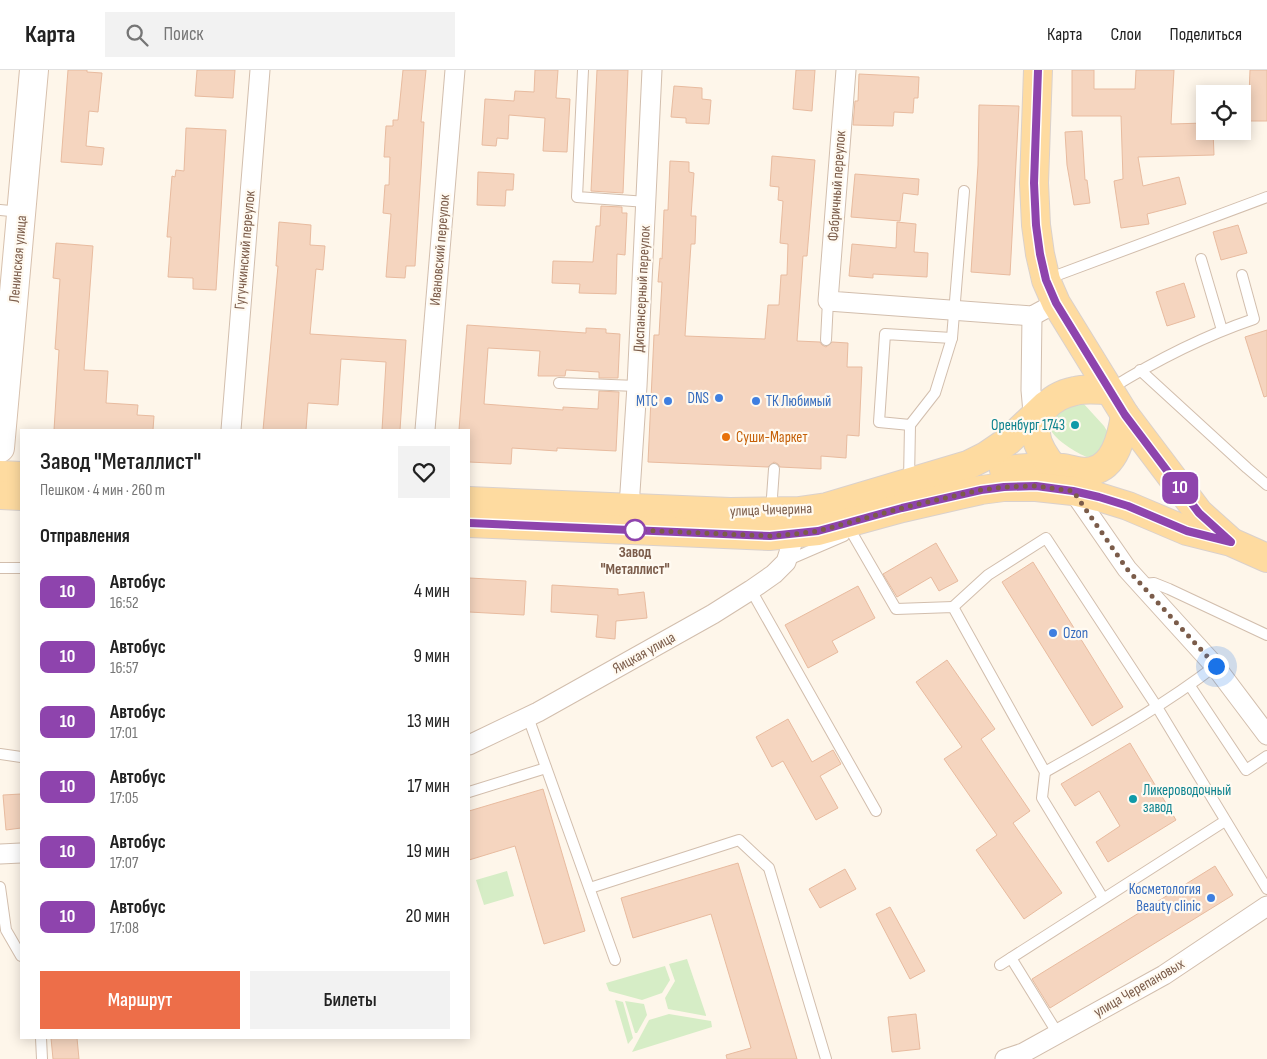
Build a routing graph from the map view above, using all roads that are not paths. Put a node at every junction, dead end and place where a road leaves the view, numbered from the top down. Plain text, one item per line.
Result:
1 (34, 70) edge
2 (260, 70) edge
3 (456, 70) edge
4 (583, 70) edge
5 (652, 70) edge
6 (846, 70) edge
7 (1038, 70) edge
8 (964, 191) dead end
9 (1267, 197) edge
10 (646, 202) junction
11 (11, 211) edge
12 (1201, 259) dead end
13 (1242, 275) dead end
14 (1051, 291) junction
15 (828, 301) junction
16 (955, 311) junction
17 (1032, 316) junction
18 (1222, 330) junction
19 (952, 338) junction
20 (826, 340) dead end
21 (1140, 370) junction
22 (4, 379) edge
23 (559, 383) dead end
24 (637, 386) junction
25 (1110, 390) junction
26 (1125, 415) junction
27 (910, 425) junction
28 (231, 429) edge
29 (425, 429) edge
30 (0, 448) edge
31 (1050, 448) junction
32 (774, 469) dead end
33 (0, 475) edge
34 (20, 476) edge
35 (1267, 485) edge
36 (0, 495) edge
37 (20, 496) edge
38 (905, 496) junction
39 (470, 501) edge
40 (629, 507) junction
41 (771, 512) junction
42 (470, 523) edge
43 (850, 528) junction
44 (795, 534) junction
45 (1231, 542) junction
46 (1267, 558) edge
47 (786, 562) junction
48 (0, 568) edge
49 (20, 568) edge
50 (1142, 584) junction
51 (751, 590) junction
52 (953, 607) junction
53 (1267, 635) edge
54 (1216, 666) junction
55 (1190, 686) junction
56 (1157, 707) junction
57 (528, 717) junction
58 (1267, 735) edge
59 (470, 745) edge
60 (0, 754) edge
61 (1267, 756) edge
62 (20, 757) edge
63 (546, 768) junction
64 (1045, 772) junction
65 (470, 792) edge
66 (876, 811) dead end
67 (1225, 821) junction
68 (20, 853) edge
69 (0, 854) edge
70 (0, 887) edge
71 (590, 888) junction
72 (1267, 889) edge
73 (1103, 898) junction
74 (1267, 906) edge
75 (20, 954) edge
76 (1011, 958) junction
77 (615, 960) dead end
78 (1000, 965) dead end
79 (1058, 1034) junction
80 (41, 1039) edge
81 (42, 1059) edge
82 (826, 1059) edge
83 (1005, 1059) edge

1 - 11 street, Ленинская улица
2 - 28 street, Гугучкинский переулок
3 - 29 street, Ивановский переулок
4 - 10 lane
5 - 10 street, Диспансерный переулок
6 - 15 street, Фабричный переулок
7 - 14 main road
8 - 16 lane
9 - 14 lane
10 - 24 street, Диспансерный переулок
11 - 22 street, Ленинская улица
12 - 18 lane
13 - 18 lane
14 - 17 street
14 - 25 main road
15 - 16 street
15 - 20 lane
16 - 17 street
16 - 19 lane
17 - 31 street
18 - 21 lane
19 - 27 lane
19 - 27 lane
21 - 25 lane
21 - 35 lane
22 - 30 street, Ленинская улица
23 - 24 lane
24 - 40 street, Диспансерный переулок
25 - 26 main road
25 - 31 main road
26 - 31 main road
26 - 45 main road
27 - 38 lane
31 - 38 main road, улица Чичерина
31 - 38 main road, улица Чичерина
31 - 45 main road
31 - 50 street
32 - 41 lane
33 - 34 main road
36 - 37 main road
38 - 41 main road, улица Чичерина
38 - 43 main road, улица Чичерина
39 - 40 main road, улица Чичерина
40 - 41 main road, улица Чичерина
42 - 44 main road, улица Чичерина
43 - 44 main road, улица Чичерина
43 - 47 lane
43 - 52 lane
44 - 47 street
45 - 46 main road
47 - 51 street, Яицкая улица
48 - 49 lane
50 - 53 lane
50 - 54 street
51 - 57 street, Яицкая улица
51 - 66 lane
52 - 56 lane
52 - 64 lane
54 - 55 lane
54 - 58 street
55 - 56 lane
55 - 61 lane
56 - 64 lane
56 - 67 lane
57 - 59 street, Яицкая улица
57 - 63 lane
60 - 62 lane
63 - 65 lane
63 - 71 lane
64 - 73 lane
67 - 72 lane
67 - 73 lane
68 - 69 street
70 - 75 lane
71 - 77 lane
71 - 82 lane
73 - 76 lane
74 - 79 street, улица Черепановых
76 - 78 lane
76 - 79 lane
79 - 83 street, улица Черепановых
80 - 81 lane

